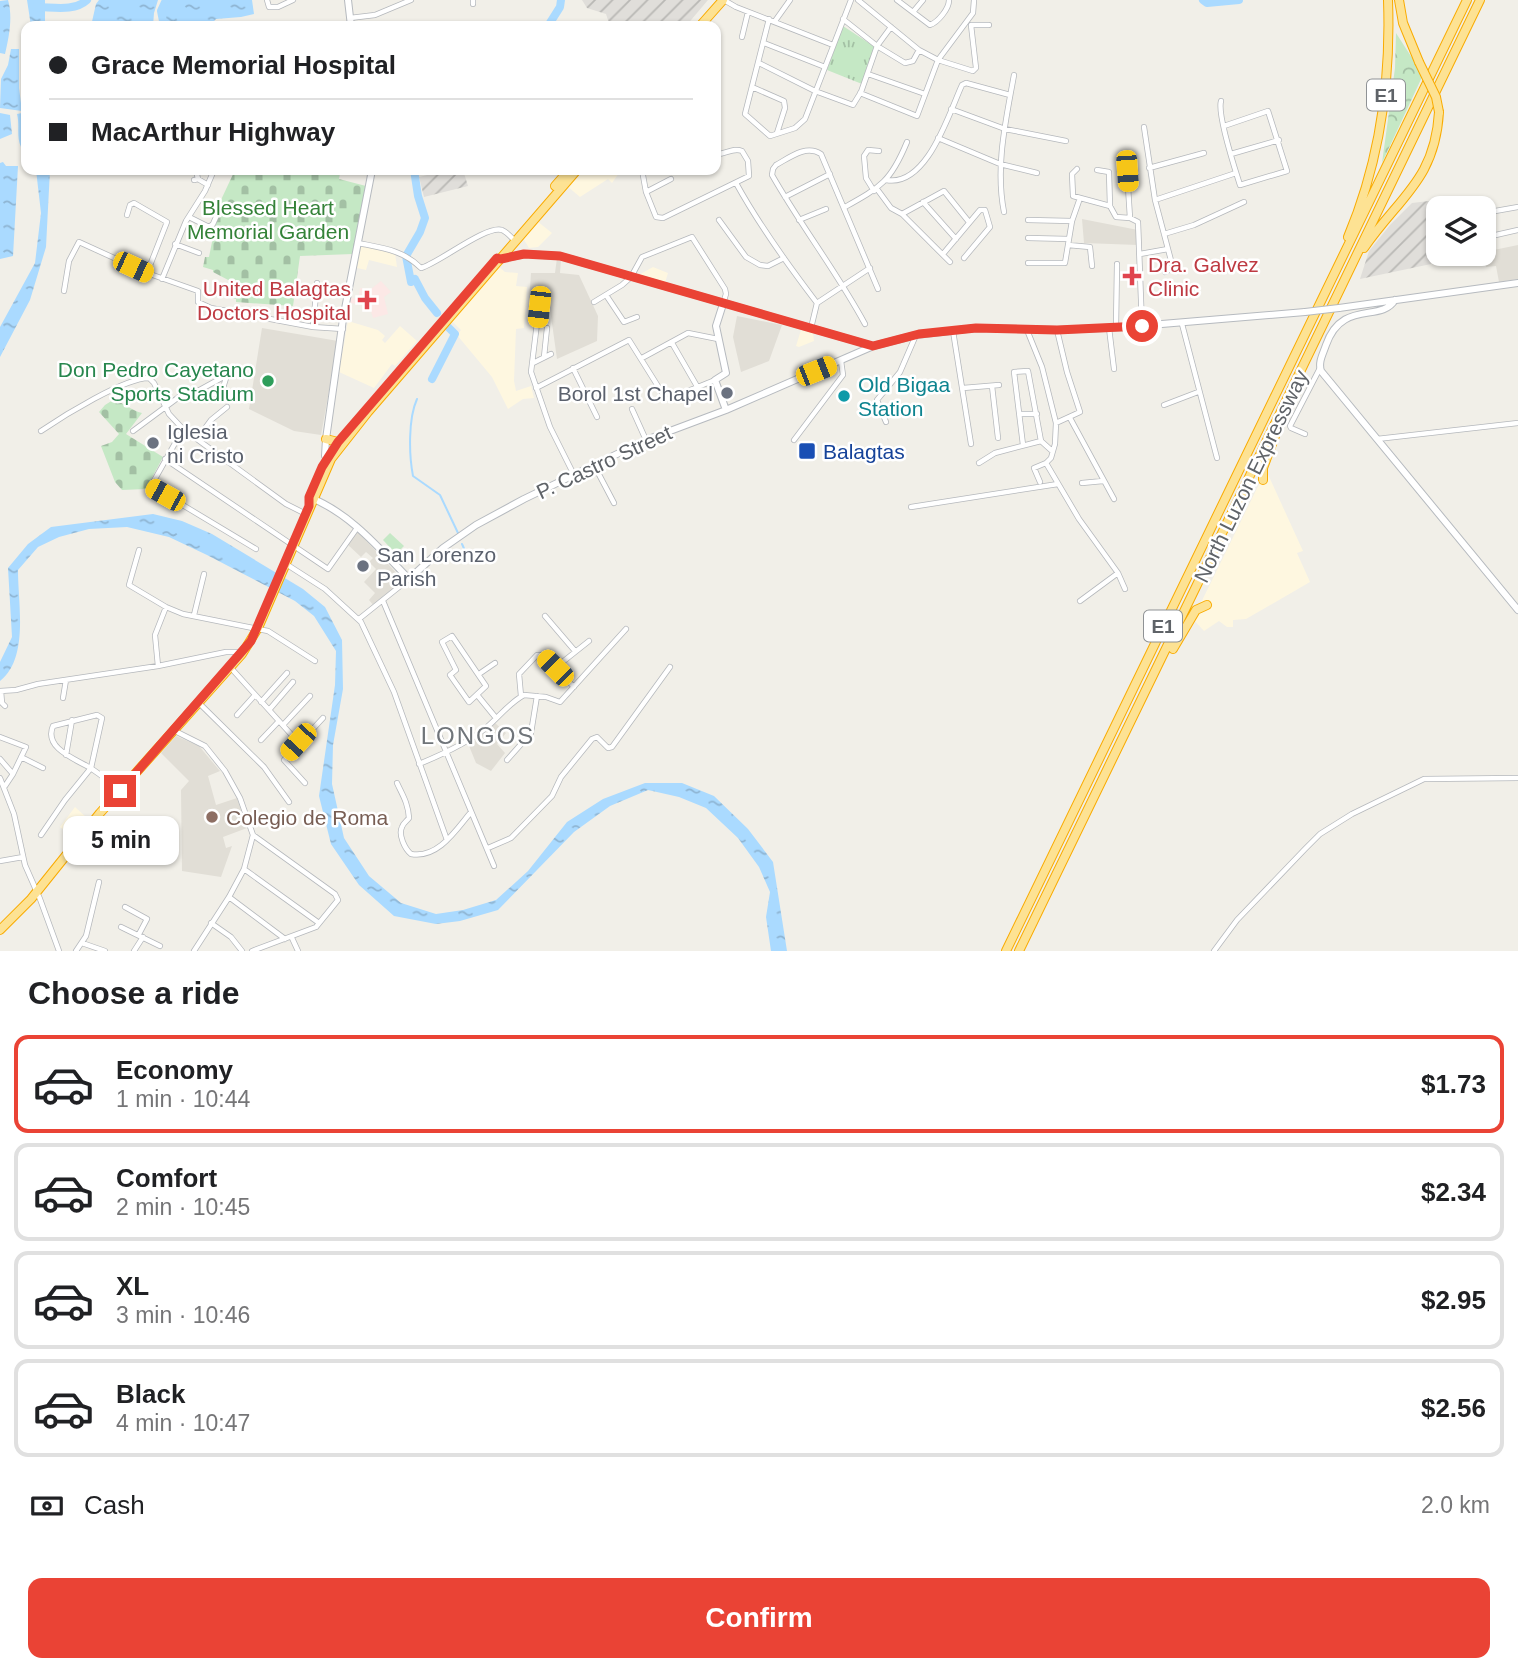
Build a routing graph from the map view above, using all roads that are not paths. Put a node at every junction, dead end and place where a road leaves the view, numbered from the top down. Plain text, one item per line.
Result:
1 (267, 0) edge
2 (293, 0) edge
3 (348, 0) edge
4 (411, 0) edge
5 (716, 0) edge
6 (724, 0) edge
7 (790, 0) edge
8 (851, 0) edge
9 (858, 0) edge
10 (897, 0) edge
11 (923, 0) edge
12 (949, 0) edge
13 (974, 0) edge
14 (1388, 0) edge
15 (1399, 0) edge
16 (1464, 0) edge
17 (1482, 0) edge
18 (748, 12) junction
19 (913, 12) junction
20 (350, 18) junction
21 (843, 19) junction
22 (772, 20) junction
23 (350, 21) edge
24 (698, 21) edge
25 (705, 21) edge
26 (969, 23) junction
27 (989, 25) dead end
28 (891, 27) junction
29 (742, 37) dead end
30 (764, 43) junction
31 (833, 46) junction
32 (877, 46) junction
33 (919, 50) junction
34 (938, 60) junction
35 (759, 63) junction
36 (825, 67) junction
37 (868, 74) junction
38 (1014, 75) dead end
39 (752, 87) junction
40 (815, 91) junction
41 (860, 93) junction
42 (925, 94) junction
43 (1010, 94) junction
44 (1221, 102) dead end
45 (951, 109) junction
46 (1223, 126) junction
47 (1144, 127) dead end
48 (1004, 129) junction
49 (777, 134) junction
50 (938, 138) junction
51 (1279, 140) junction
52 (1066, 141) dead end
53 (907, 142) dead end
54 (879, 151) dead end
55 (1204, 153) dead end
56 (721, 154) edge
57 (1231, 154) junction
58 (1000, 164) junction
59 (1149, 168) junction
60 (1077, 169) dead end
61 (1097, 170) dead end
62 (1127, 171) dead end
63 (1037, 173) dead end
64 (1236, 173) junction
65 (830, 174) junction
66 (196, 175) edge
67 (212, 175) edge
68 (371, 175) edge
69 (565, 175) edge
70 (572, 175) edge
71 (643, 175) edge
72 (671, 179) dead end
73 (887, 180) junction
74 (736, 183) junction
75 (208, 185) junction
76 (875, 190) junction
77 (646, 192) junction
78 (785, 197) junction
79 (1080, 198) junction
80 (1155, 200) junction
81 (923, 202) junction
82 (1244, 202) dead end
83 (1110, 206) junction
84 (845, 207) junction
85 (1518, 207) edge
86 (826, 209) dead end
87 (1496, 211) edge
88 (1004, 212) dead end
89 (902, 214) junction
90 (127, 215) dead end
91 (189, 217) junction
92 (216, 217) dead end
93 (1130, 218) junction
94 (719, 220) dead end
95 (799, 220) junction
96 (1028, 220) dead end
97 (1073, 221) junction
98 (969, 222) junction
99 (1518, 230) edge
100 (1164, 234) junction
101 (1496, 235) edge
102 (1028, 238) dead end
103 (514, 239) junction
104 (956, 239) junction
105 (1068, 242) junction
106 (358, 243) junction
107 (175, 244) junction
108 (1168, 249) junction
109 (199, 253) dead end
110 (943, 254) junction
111 (1140, 254) junction
112 (499, 258) junction
113 (784, 258) junction
114 (964, 258) dead end
115 (950, 262) dead end
116 (1028, 264) dead end
117 (1117, 264) dead end
118 (1092, 266) dead end
119 (870, 268) junction
120 (1165, 272) dead end
121 (147, 273) junction
122 (631, 277) junction
123 (162, 279) junction
124 (317, 283) dead end
125 (1518, 283) edge
126 (843, 284) junction
127 (878, 289) dead end
128 (64, 291) dead end
129 (606, 295) junction
130 (1395, 300) junction
131 (593, 302) dead end
132 (817, 303) junction
133 (1321, 303) junction
134 (723, 304) junction
135 (539, 307) dead end
136 (1328, 315) junction
137 (637, 317) dead end
138 (443, 323) junction
139 (865, 324) dead end
140 (1182, 324) junction
141 (1142, 326) junction
142 (313, 327) junction
143 (547, 328) dead end
144 (811, 328) junction
145 (1112, 328) junction
146 (342, 329) junction
147 (953, 330) junction
148 (1027, 330) junction
149 (1057, 330) junction
150 (916, 335) junction
151 (718, 339) junction
152 (672, 343) junction
153 (873, 346) junction
154 (1313, 347) junction
155 (551, 354) dead end
156 (544, 357) junction
157 (642, 358) junction
158 (841, 361) junction
159 (532, 363) junction
160 (573, 368) junction
161 (1320, 368) junction
162 (1114, 369) dead end
163 (715, 380) junction
164 (999, 385) dead end
165 (992, 386) junction
166 (536, 388) junction
167 (698, 388) junction
168 (963, 388) junction
169 (196, 392) junction
170 (1198, 392) junction
171 (678, 395) dead end
172 (666, 399) dead end
173 (1164, 405) dead end
174 (165, 407) junction
175 (228, 407) dead end
176 (632, 409) dead end
177 (726, 410) junction
178 (1019, 414) junction
179 (1037, 414) junction
180 (597, 417) dead end
181 (1070, 418) junction
182 (886, 422) dead end
183 (1056, 423) junction
184 (1518, 423) edge
185 (183, 429) junction
186 (41, 430) dead end
187 (133, 431) dead end
188 (1305, 434) dead end
189 (998, 438) dead end
190 (197, 439) junction
191 (326, 439) junction
192 (1377, 439) junction
193 (646, 440) junction
194 (794, 440) dead end
195 (1041, 441) junction
196 (338, 442) junction
197 (971, 444) dead end
198 (1023, 446) junction
199 (1051, 450) junction
200 (329, 458) junction
201 (1217, 458) dead end
202 (165, 459) junction
203 (979, 463) dead end
204 (1046, 463) junction
205 (594, 465) junction
206 (574, 475) junction
207 (1263, 480) dead end
208 (1103, 481) junction
209 (1040, 482) dead end
210 (1082, 483) dead end
211 (1058, 484) junction
212 (1114, 499) dead end
213 (614, 503) dead end
214 (310, 504) junction
215 (911, 507) dead end
216 (358, 527) junction
217 (293, 545) junction
218 (256, 549) dead end
219 (139, 550) dead end
220 (285, 565) junction
221 (1118, 573) junction
222 (204, 574) dead end
223 (409, 579) junction
224 (1125, 589) dead end
225 (383, 601) junction
226 (1080, 601) dead end
227 (1207, 604) dead end
228 (166, 607) junction
229 (1518, 610) edge
230 (194, 615) junction
231 (545, 616) dead end
232 (359, 619) junction
233 (258, 628) junction
234 (625, 629) dead end
235 (589, 641) dead end
236 (244, 652) junction
237 (575, 652) junction
238 (315, 662) dead end
239 (495, 663) dead end
240 (158, 666) junction
241 (230, 667) junction
242 (670, 667) dead end
243 (555, 668) junction
244 (287, 673) dead end
245 (478, 674) junction
246 (66, 680) junction
247 (293, 682) dead end
248 (574, 687) junction
249 (1, 691) edge
250 (255, 695) junction
251 (310, 696) dead end
252 (478, 696) junction
253 (521, 696) junction
254 (537, 696) junction
255 (64, 698) dead end
256 (198, 702) junction
257 (261, 702) junction
258 (5, 706) dead end
259 (269, 710) junction
260 (237, 715) dead end
261 (323, 718) dead end
262 (496, 718) junction
263 (72, 720) junction
264 (281, 723) junction
265 (1130, 725) junction
266 (175, 731) junction
267 (0, 737) edge
268 (261, 740) dead end
269 (298, 742) junction
270 (446, 752) junction
271 (65, 756) junction
272 (21, 757) junction
273 (0, 759) edge
274 (507, 760) dead end
275 (419, 764) junction
276 (43, 768) dead end
277 (91, 768) junction
278 (12, 774) junction
279 (0, 778) edge
280 (1518, 778) edge
281 (304, 783) dead end
282 (397, 783) dead end
283 (5, 786) junction
284 (120, 791) junction
285 (289, 802) dead end
286 (471, 812) junction
287 (41, 835) dead end
288 (253, 835) junction
289 (447, 841) junction
290 (487, 849) junction
291 (23, 856) junction
292 (0, 861) edge
293 (494, 866) dead end
294 (244, 869) junction
295 (99, 882) dead end
296 (37, 892) junction
297 (229, 897) junction
298 (125, 907) dead end
299 (211, 923) junction
300 (319, 923) junction
301 (121, 927) dead end
302 (0, 930) edge
303 (141, 935) junction
304 (289, 938) junction
305 (82, 943) junction
306 (160, 946) dead end
307 (59, 951) edge
308 (76, 951) edge
309 (105, 951) edge
310 (134, 951) edge
311 (194, 951) edge
312 (242, 951) edge
313 (253, 951) edge
314 (298, 951) edge
315 (1006, 951) edge
316 (1019, 951) edge
317 (1214, 951) edge

1 - 2 street
3 - 20 main road
4 - 20 street
5 - 24 highway
6 - 18 street
6 - 25 highway
7 - 22 street
8 - 21 street
9 - 28 street
10 - 19 street
11 - 19 street
12 - 19 street
13 - 26 street
14 - 133 highway, E1
15 - 136 highway, E1, bridge
16 - 133 highway, North Luzon Expressway / E1
17 - 136 highway, North Luzon Expressway / E1
18 - 22 street
18 - 29 street
20 - 23 main road
21 - 31 street
21 - 32 street
22 - 30 street
22 - 31 street
26 - 27 street
26 - 34 street
26 - 34 street
28 - 32 street
28 - 33 street
30 - 35 street
30 - 36 street
31 - 36 street
32 - 33 street
32 - 37 street
33 - 34 street
34 - 42 street
35 - 39 street
35 - 40 street
36 - 40 street
37 - 41 street
37 - 42 street
38 - 43 street
39 - 49 street
39 - 49 street
40 - 41 street
40 - 49 street
41 - 42 street
43 - 45 street
43 - 48 street
44 - 46 street
45 - 48 street
45 - 50 street
46 - 51 street
46 - 57 street
47 - 59 street
48 - 52 street
48 - 58 street
50 - 58 street
50 - 73 street
51 - 57 street
51 - 64 street
53 - 73 street
54 - 76 street
55 - 59 street
56 - 74 street
57 - 64 street
58 - 63 street
58 - 88 street
59 - 80 street
60 - 79 street
61 - 83 street
62 - 93 street
64 - 80 street
65 - 78 street
65 - 78 street
65 - 84 street
66 - 75 street
67 - 75 street
68 - 106 main road
69 - 103 highway
70 - 103 highway
71 - 77 street
72 - 77 street
73 - 76 street
74 - 77 street
74 - 113 street
75 - 91 street
76 - 84 street
76 - 89 street
78 - 95 street
79 - 83 street
79 - 97 street
80 - 100 street
81 - 89 street
81 - 98 street
81 - 104 street
82 - 100 street
83 - 93 street
84 - 119 street
85 - 87 street
86 - 95 street
89 - 110 street
90 - 121 street
91 - 92 street
91 - 107 street
93 - 111 street
94 - 113 street
95 - 126 street
96 - 97 street
97 - 105 street
98 - 104 street
98 - 114 street
99 - 101 street
100 - 108 street
102 - 105 street
103 - 106 street
103 - 112 highway
104 - 110 street
105 - 116 street
105 - 118 street
106 - 146 main road
107 - 109 street
107 - 123 street
108 - 111 street
108 - 120 street
110 - 115 street
111 - 141 street
112 - 122 main road
112 - 138 highway
113 - 132 street
117 - 145 street
119 - 126 street
119 - 127 street
121 - 123 street
121 - 128 street
122 - 129 street
122 - 134 main road
122 - 134 street
123 - 142 street
124 - 142 street
125 - 130 main road, P. Castro Street
126 - 132 street
126 - 139 street
129 - 131 street
129 - 137 street
130 - 140 main road, P. Castro Street, bridge
130 - 161 main road
132 - 144 street
133 - 315 highway, North Luzon Expressway / E1
134 - 144 main road
134 - 151 main road
135 - 159 street
136 - 154 highway, North Luzon Expressway / E1
138 - 196 highway
138 - 200 highway
140 - 141 main road, P. Castro Street
140 - 170 street
141 - 145 main road, P. Castro Street
142 - 146 street
143 - 156 street
144 - 153 main road
145 - 149 main road, P. Castro Street
145 - 162 street
146 - 191 main road
147 - 148 main road, P. Castro Street
147 - 150 main road, P. Castro Street
147 - 168 street
148 - 149 main road, P. Castro Street
148 - 183 street
149 - 181 street
150 - 153 main road, P. Castro Street
150 - 182 street
151 - 152 street
151 - 163 main road
152 - 157 street
152 - 167 street
153 - 158 main road, P. Castro Street
154 - 207 highway
154 - 265 highway, North Luzon Expressway / E1
155 - 156 street
156 - 159 street
157 - 160 street
157 - 172 street
158 - 177 main road, P. Castro Street
158 - 194 street
159 - 166 street
160 - 166 street
160 - 180 street
161 - 188 street
161 - 192 main road
163 - 167 street
163 - 177 main road
164 - 165 street
165 - 168 street
165 - 189 street
166 - 206 street
167 - 171 street
168 - 197 street
169 - 169 street
169 - 174 street
170 - 173 street
170 - 201 street
174 - 185 street
174 - 186 street
174 - 187 street
175 - 190 street
176 - 193 street
177 - 193 main road, P. Castro Street
178 - 179 street
178 - 179 street
178 - 198 street
179 - 195 street
181 - 183 street
181 - 208 street
183 - 199 street
184 - 192 street
185 - 190 street
185 - 202 street
190 - 214 street
191 - 196 highway
191 - 200 main road
192 - 229 main road
193 - 205 main road, P. Castro Street
195 - 198 street
195 - 199 street
196 - 200 highway
198 - 203 street
199 - 204 street
200 - 214 highway
202 - 217 street
202 - 218 street
204 - 209 street
204 - 211 street
205 - 206 main road, P. Castro Street
205 - 213 street
206 - 223 main road, P. Castro Street
208 - 210 street
208 - 212 street
211 - 215 street
211 - 221 street
214 - 216 main road
214 - 217 highway
216 - 217 street
216 - 223 main road
217 - 220 highway
219 - 228 street
220 - 232 street
220 - 233 highway
221 - 224 street
221 - 226 street
222 - 230 street
223 - 225 street, P. Castro Street
225 - 232 street, P. Castro Street
225 - 270 street
227 - 265 highway
228 - 230 street
228 - 240 street
230 - 233 street
231 - 237 street
232 - 275 street
233 - 236 highway
233 - 238 street
234 - 248 street
235 - 237 street
236 - 240 street
236 - 241 highway
237 - 243 street
239 - 245 street
240 - 246 street
241 - 250 street
241 - 256 highway
242 - 290 street
243 - 248 street
243 - 253 street
244 - 257 street
245 - 252 street
245 - 252 street
246 - 249 street
246 - 255 street
247 - 259 street
248 - 254 street
249 - 258 street
250 - 257 street
250 - 260 street
251 - 264 street
252 - 262 street
253 - 254 street
253 - 262 street
254 - 274 street
256 - 266 highway
256 - 285 street
257 - 259 street
259 - 264 street
261 - 269 street
262 - 270 street
263 - 271 street
263 - 271 street
263 - 277 street
264 - 268 street
264 - 269 street
265 - 316 highway, North Luzon Expressway / E1
266 - 284 highway
266 - 288 street
267 - 272 street
269 - 281 street
270 - 275 street
270 - 286 street
271 - 277 street
272 - 276 street
272 - 278 street
273 - 278 street
275 - 289 street
277 - 284 street
277 - 287 street
278 - 283 street
279 - 283 street
280 - 317 street
282 - 289 street
283 - 291 street
284 - 296 highway
286 - 289 street
286 - 290 street
288 - 294 street
288 - 300 street
290 - 293 street
291 - 292 street
291 - 296 street
294 - 297 street
294 - 300 street
295 - 305 street
296 - 302 highway
296 - 307 street
297 - 299 street
297 - 304 street
298 - 303 street
299 - 311 street
299 - 312 street
300 - 304 street
301 - 303 street
303 - 306 street
303 - 310 street
304 - 313 street
304 - 314 street
305 - 308 street
305 - 309 street

